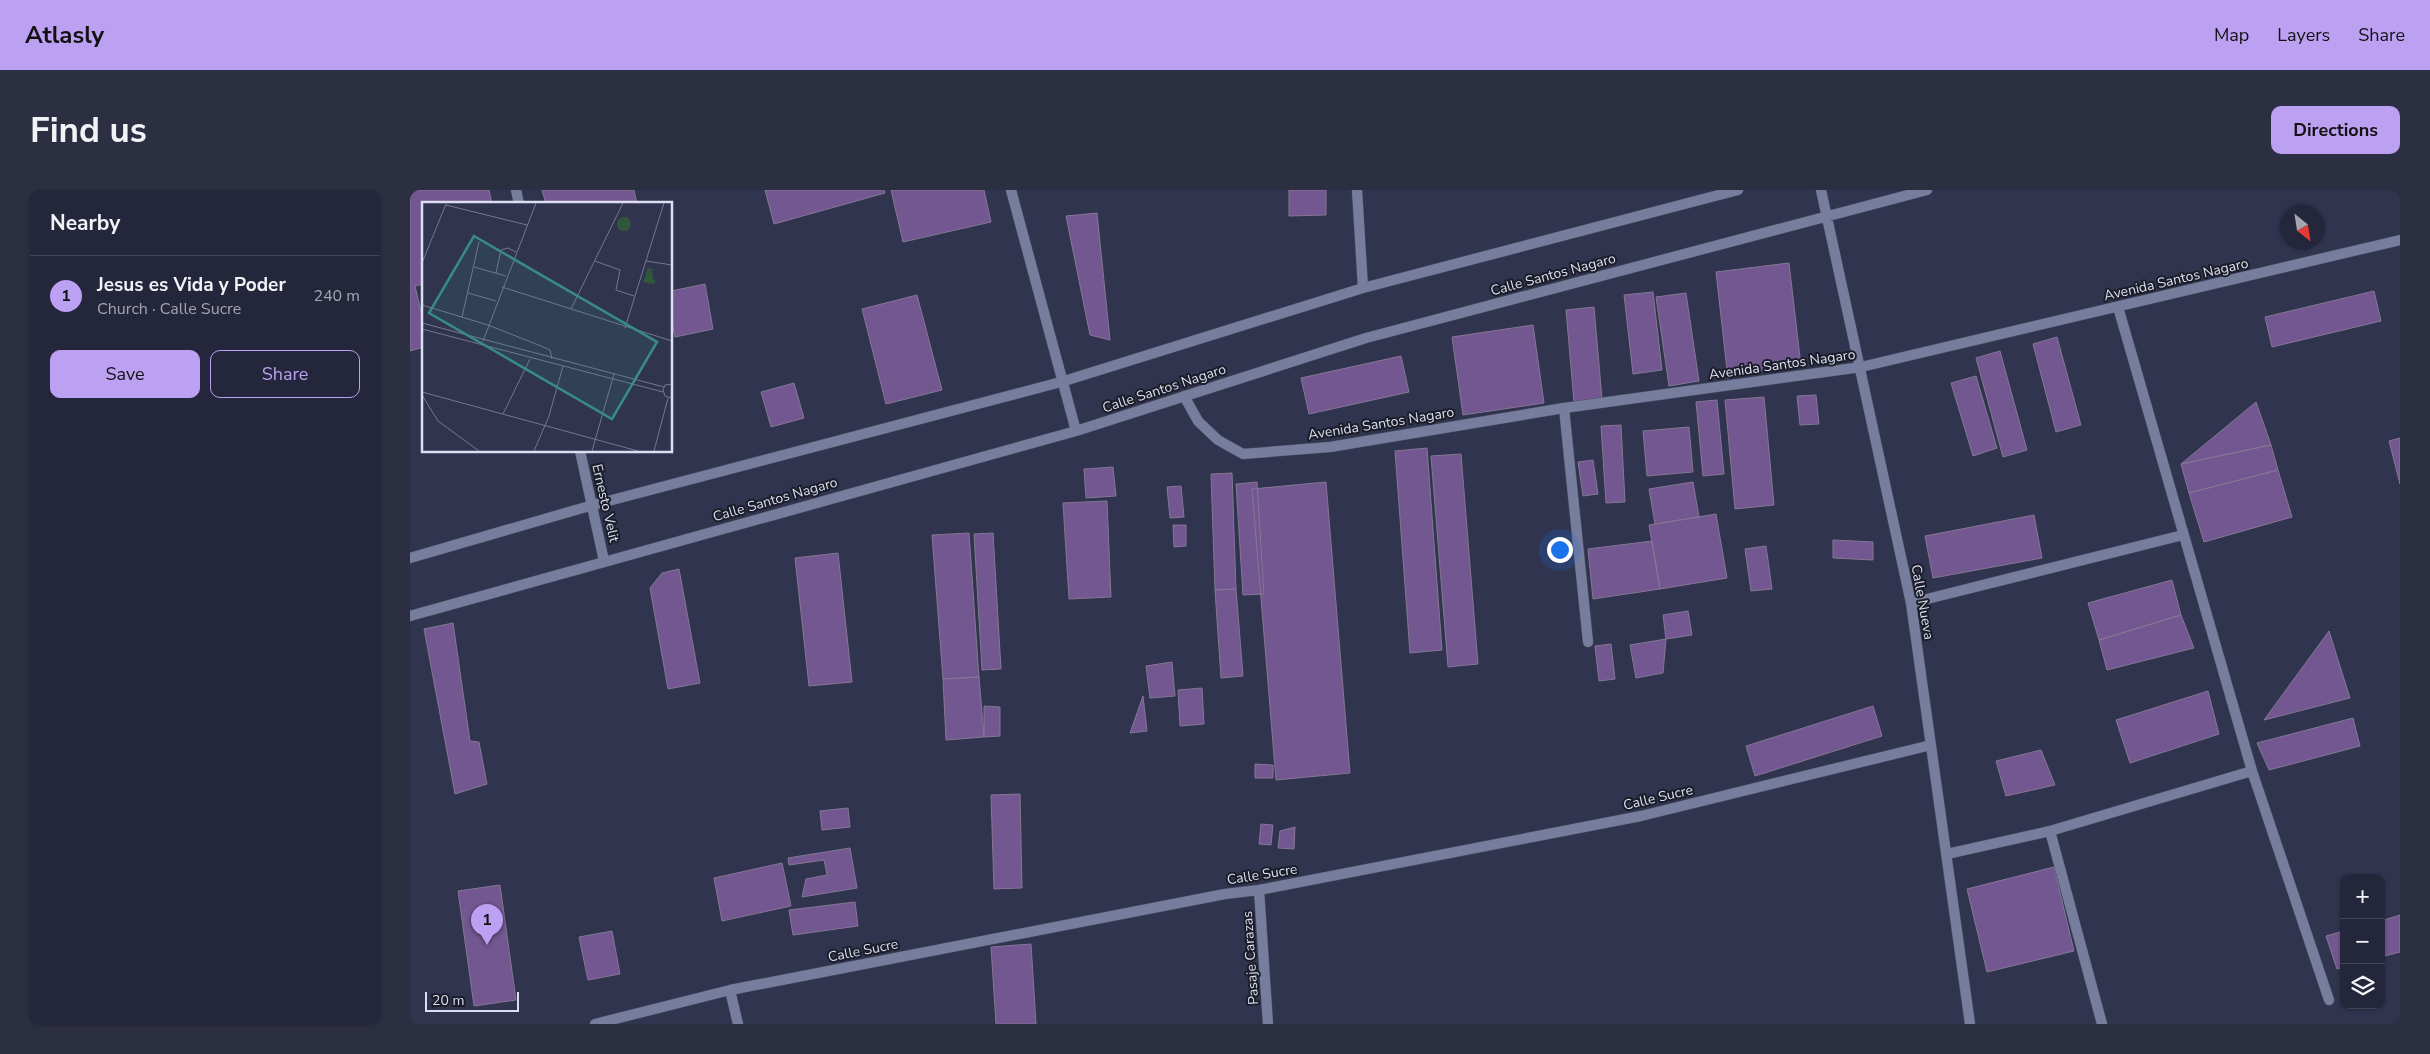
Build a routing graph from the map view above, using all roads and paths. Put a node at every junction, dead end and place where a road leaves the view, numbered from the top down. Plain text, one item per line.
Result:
1 (1011, 190) edge
2 (1357, 190) edge
3 (1738, 190) edge
4 (1821, 190) edge
5 (1927, 190) edge
6 (1828, 214) junction
7 (2400, 240) edge
8 (1363, 288) junction
9 (2118, 306) junction
10 (1861, 367) junction
11 (1061, 382) junction
12 (1184, 396) junction
13 (1564, 408) junction
14 (1076, 431) junction
15 (580, 452) edge
16 (593, 505) junction
17 (2183, 535) junction
18 (410, 558) edge
19 (604, 561) junction
20 (1911, 603) junction
21 (410, 616) edge
22 (1588, 642) dead end
23 (1931, 745) junction
24 (2252, 771) junction
25 (2050, 831) junction
26 (1947, 854) junction
27 (1259, 890) junction
28 (730, 990) junction
29 (2329, 1000) dead end
30 (595, 1024) edge
31 (738, 1024) edge
32 (1268, 1024) edge
33 (1970, 1024) edge
34 (2102, 1024) edge

1 - 11 street
2 - 8 street
3 - 8 street
4 - 6 street, Calle Nueva
5 - 6 street, Calle Santos Nagaro
6 - 10 street, Calle Nueva
6 - 12 street, Calle Santos Nagaro
7 - 9 street, Avenida Santos Nagaro
8 - 11 street
9 - 10 street, Avenida Santos Nagaro
9 - 17 street
10 - 13 street, Avenida Santos Nagaro
10 - 20 street, Calle Nueva
11 - 14 street
11 - 16 street
12 - 13 street, Avenida Santos Nagaro
12 - 14 street, Calle Santos Nagaro
13 - 22 street
14 - 19 street, Calle Santos Nagaro
15 - 16 street, Ernesto Velit
16 - 18 street
16 - 19 street, Ernesto Velit
17 - 20 street
17 - 24 street
19 - 21 street, Calle Santos Nagaro
20 - 23 street, Calle Nueva
23 - 26 street, Calle Nueva
23 - 27 street, Calle Sucre
24 - 25 street
24 - 29 street
25 - 26 street
25 - 34 street
26 - 33 street, Calle Nueva
27 - 28 street, Calle Sucre
27 - 32 street, Pasaje Carazas
28 - 30 street, Calle Sucre
28 - 31 street

